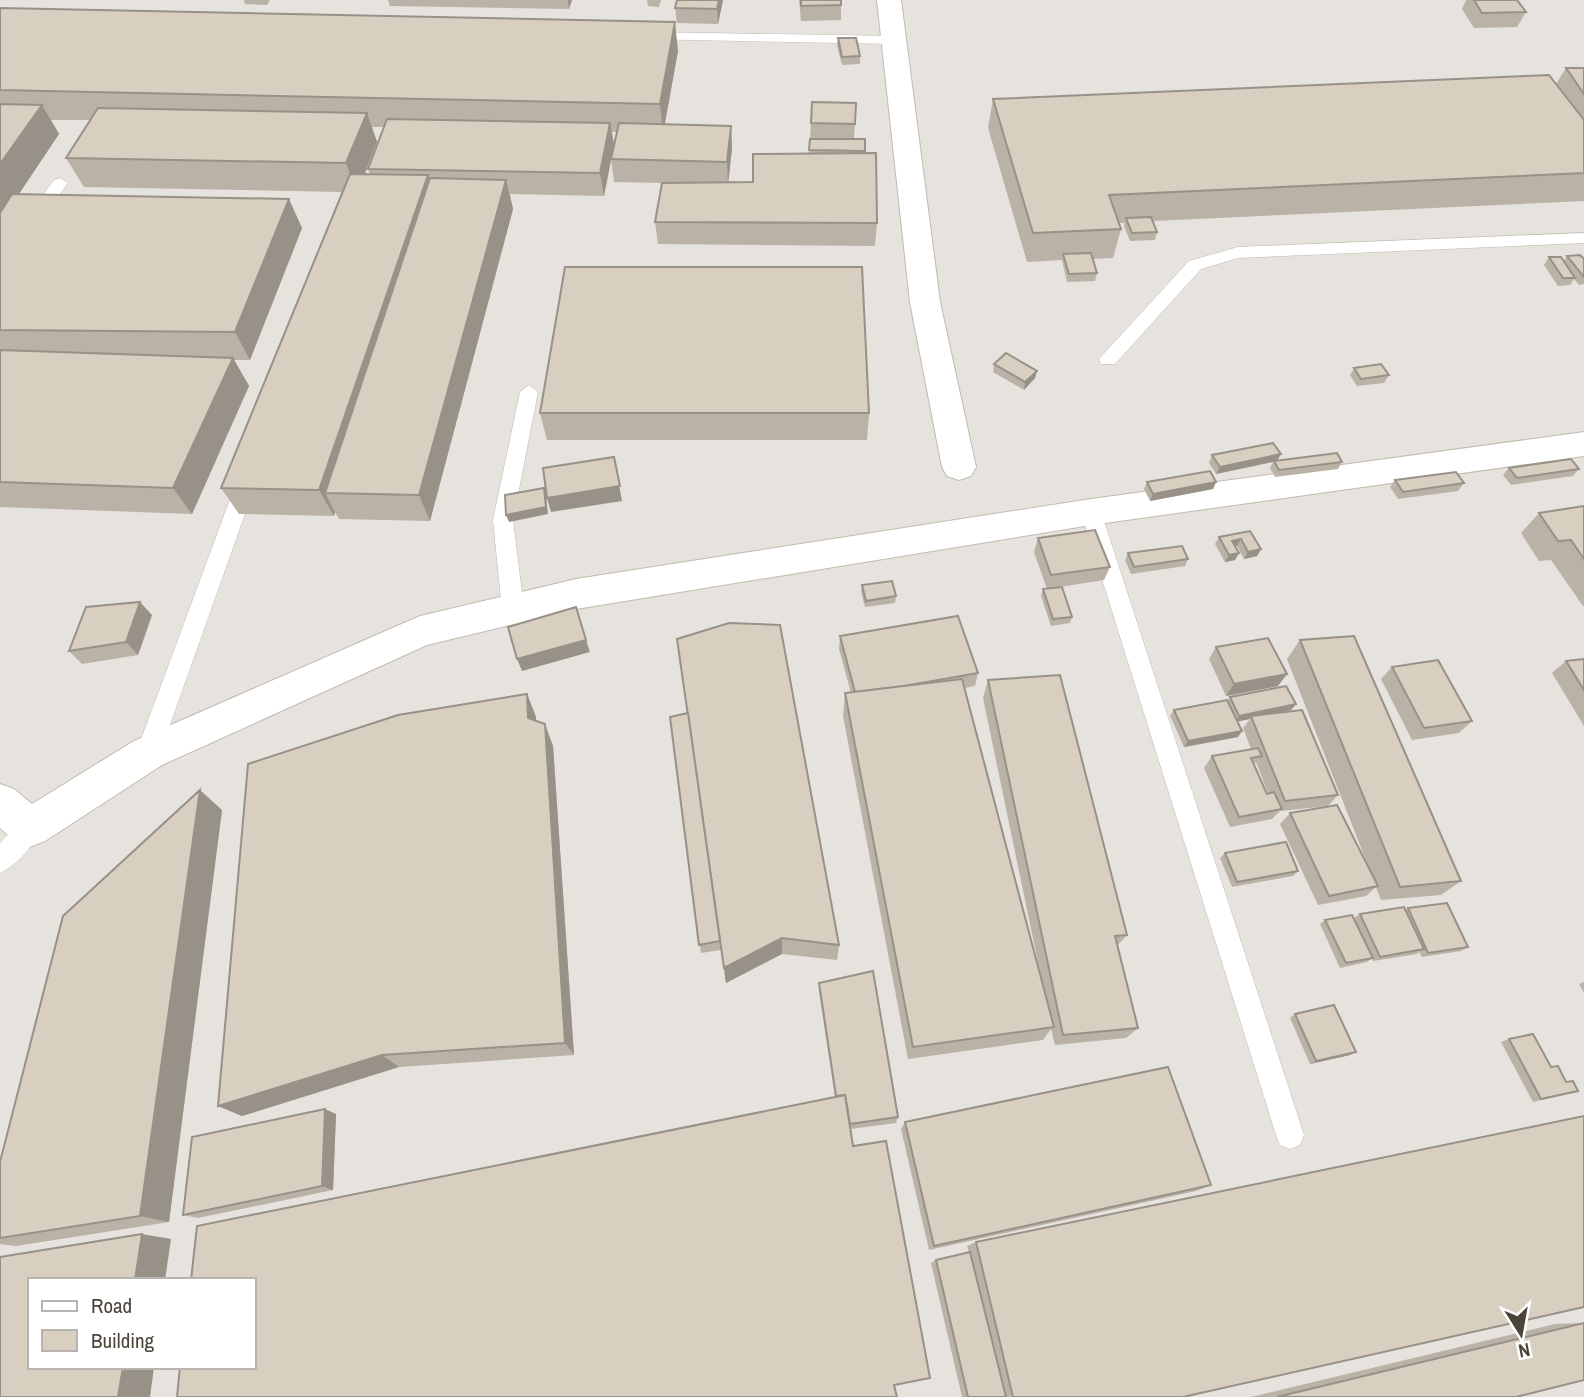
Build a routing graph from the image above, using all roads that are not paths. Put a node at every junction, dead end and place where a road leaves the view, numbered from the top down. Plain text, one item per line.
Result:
1 (889, 0) edge
2 (634, 35) edge
3 (893, 40) junction
4 (60, 183) dead end
5 (1584, 238) edge
6 (0, 265) edge
7 (1108, 359) dead end
8 (529, 392) dead end
9 (1584, 444) edge
10 (253, 466) edge
11 (959, 467) dead end
12 (1091, 512) junction
13 (513, 609) junction
14 (148, 753) junction
15 (0, 802) edge
16 (30, 828) junction
17 (0, 861) edge
18 (1290, 1135) dead end

1 - 3 street
2 - 3 lane
3 - 11 street
4 - 6 lane
5 - 7 lane
8 - 13 lane
9 - 12 street
10 - 14 lane
12 - 13 street
12 - 18 lane
13 - 14 street
14 - 16 street
15 - 16 street
16 - 17 lane

